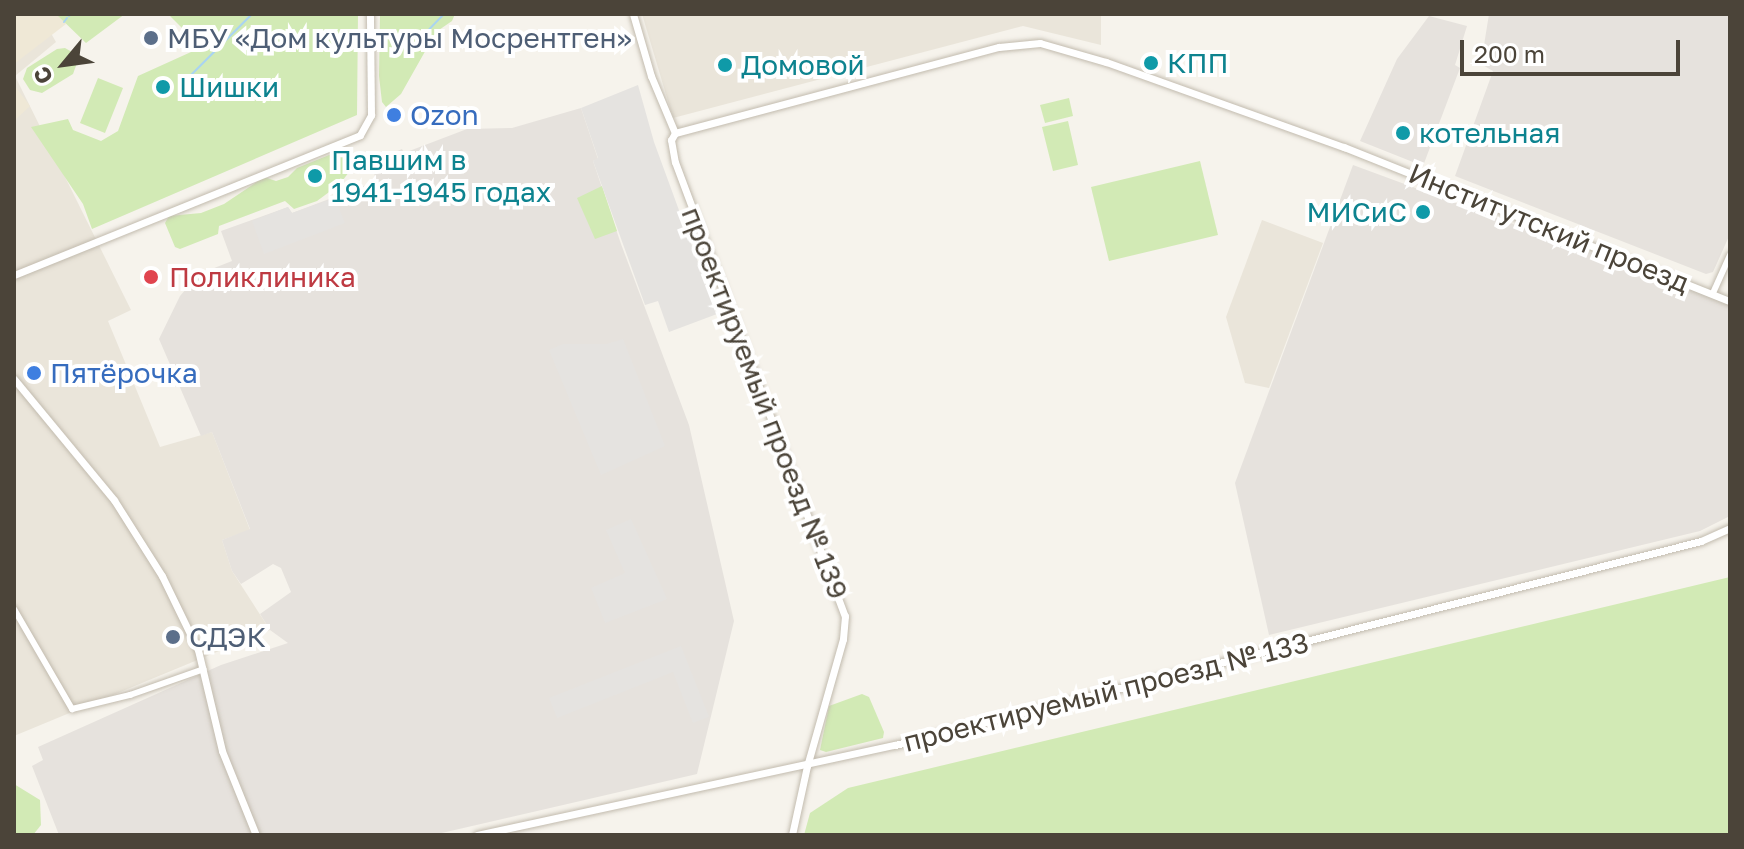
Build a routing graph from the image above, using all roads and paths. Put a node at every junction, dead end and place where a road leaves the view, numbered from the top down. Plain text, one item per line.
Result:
1 (370, 14) edge
2 (633, 14) edge
3 (675, 133) junction
4 (1730, 255) edge
5 (14, 275) edge
6 (1713, 293) junction
7 (1730, 301) edge
8 (14, 379) edge
9 (1730, 528) edge
10 (14, 609) edge
11 (204, 669) junction
12 (807, 766) junction
13 (256, 835) edge
14 (477, 835) edge
15 (792, 835) edge

1 - 5 street
2 - 3 street, проектируемый проезд № 139
3 - 6 street, Институтский проезд
3 - 12 street, проектируемый проезд № 139
4 - 6 street
6 - 7 street, Институтский проезд
8 - 11 street
9 - 12 street, проектируемый проезд № 133
10 - 11 street
11 - 13 street
12 - 14 street, проектируемый проезд № 133
12 - 15 street, проектируемый проезд № 139

